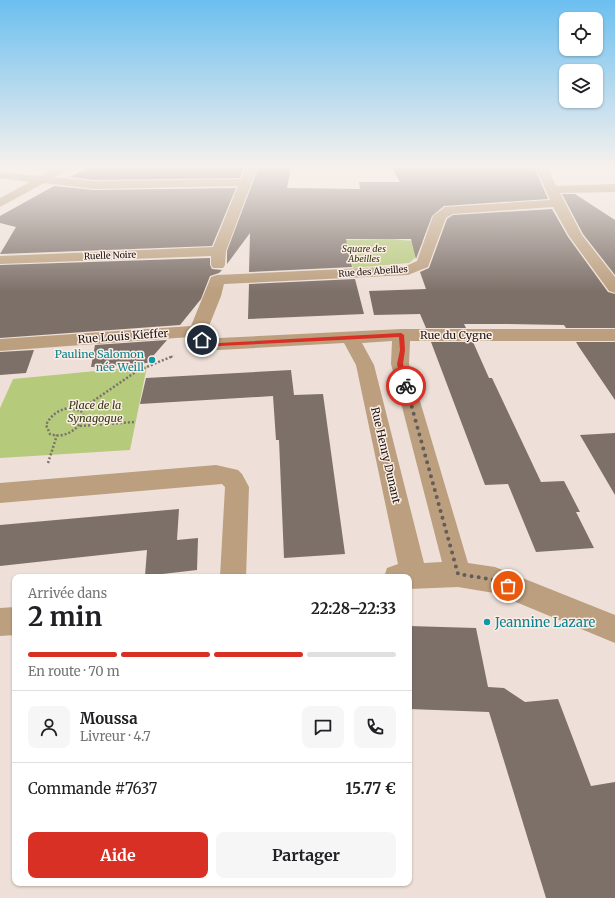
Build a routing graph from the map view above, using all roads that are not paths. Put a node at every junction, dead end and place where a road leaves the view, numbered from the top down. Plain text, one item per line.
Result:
1 (235, 208) edge
2 (482, 208) edge
3 (561, 208) edge
4 (219, 251) junction
5 (0, 260) edge
6 (217, 280) junction
7 (615, 288) edge
8 (401, 335) junction
9 (615, 335) edge
10 (200, 336) junction
11 (352, 338) junction
12 (0, 345) edge
13 (0, 493) edge
14 (233, 574) edge
15 (405, 574) edge
16 (458, 574) junction
17 (412, 576) edge
18 (12, 621) edge
19 (0, 622) edge
20 (615, 629) edge

1 - 4 street
2 - 6 street, Rue des Abeilles
3 - 7 street
4 - 5 street, Ruelle Noire
4 - 6 street
6 - 10 street
8 - 9 street, Rue du Cygne
8 - 11 street, Rue du Cygne
8 - 16 street
10 - 11 street, Rue du Cygne
10 - 12 street, Rue Louis Kieffer
11 - 15 street, Rue Henry Dunant
13 - 14 street
16 - 17 street
16 - 20 street
18 - 19 street

